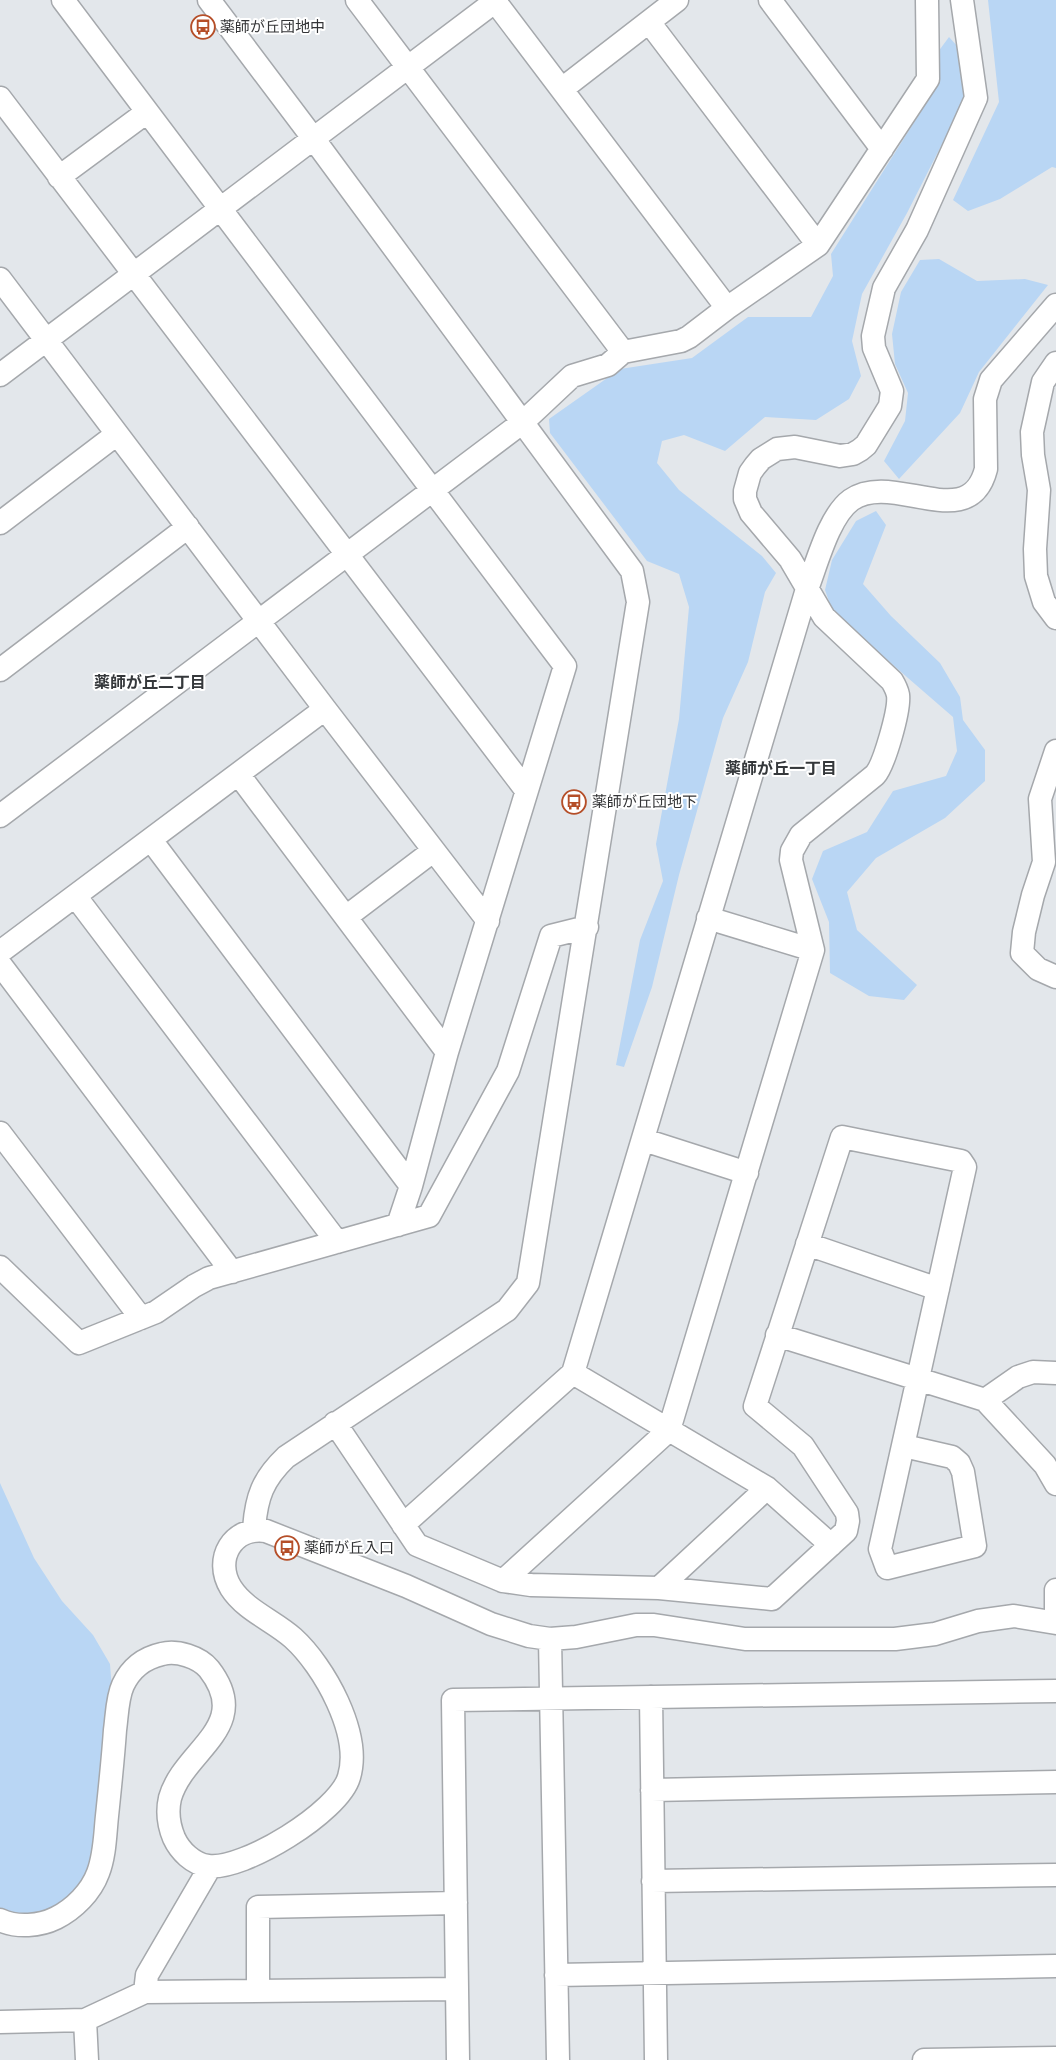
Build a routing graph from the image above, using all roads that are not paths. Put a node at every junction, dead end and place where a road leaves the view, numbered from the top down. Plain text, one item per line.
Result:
1 (63, 0) edge
2 (209, 0) edge
3 (358, 0) edge
4 (496, 0) edge
5 (677, 0) edge
6 (770, 0) edge
7 (927, 0) edge
8 (962, 0) edge
9 (649, 22) junction
10 (408, 67) junction
11 (562, 89) junction
12 (0, 98) edge
13 (148, 112) junction
14 (313, 138) junction
15 (882, 149) junction
16 (59, 177) junction
17 (220, 208) junction
18 (818, 245) junction
19 (134, 275) junction
20 (0, 279) edge
21 (1056, 305) edge
22 (727, 308) junction
23 (46, 340) junction
24 (623, 352) junction
25 (1056, 363) edge
26 (0, 375) edge
27 (523, 422) junction
28 (117, 434) junction
29 (433, 490) junction
30 (0, 523) edge
31 (188, 527) junction
32 (346, 555) junction
33 (807, 589) junction
34 (1056, 618) edge
35 (259, 621) junction
36 (0, 670) edge
37 (325, 709) junction
38 (1056, 751) edge
39 (239, 775) junction
40 (526, 790) junction
41 (0, 816) edge
42 (151, 840) junction
43 (433, 851) junction
44 (76, 896) junction
45 (346, 917) junction
46 (708, 918) junction
47 (488, 921) junction
48 (586, 926) junction
49 (813, 950) junction
50 (0, 952) edge
51 (0, 964) edge
52 (1056, 977) edge
53 (447, 1052) junction
54 (0, 1133) edge
55 (644, 1140) junction
56 (747, 1173) junction
57 (411, 1186) junction
58 (398, 1225) junction
59 (337, 1242) junction
60 (806, 1244) junction
61 (0, 1267) edge
62 (232, 1272) junction
63 (938, 1289) junction
64 (141, 1318) junction
65 (777, 1335) junction
66 (573, 1373) junction
67 (1056, 1373) edge
68 (918, 1378) junction
69 (985, 1400) junction
70 (335, 1423) junction
71 (669, 1430) junction
72 (904, 1446) junction
73 (1056, 1484) edge
74 (767, 1488) junction
75 (403, 1525) junction
76 (254, 1530) junction
77 (832, 1545) junction
78 (503, 1581) junction
79 (659, 1588) junction
80 (1056, 1590) edge
81 (1056, 1617) edge
82 (1056, 1623) edge
83 (550, 1639) junction
84 (1056, 1691) edge
85 (651, 1697) junction
86 (552, 1699) junction
87 (1056, 1782) edge
88 (652, 1790) junction
89 (210, 1866) junction
90 (1056, 1875) edge
91 (653, 1881) junction
92 (456, 1903) junction
93 (0, 1920) edge
94 (1056, 1966) edge
95 (655, 1973) junction
96 (556, 1975) junction
97 (456, 1989) junction
98 (258, 1990) junction
99 (145, 1992) junction
100 (85, 2020) junction
101 (0, 2022) edge
102 (1056, 2058) edge
103 (87, 2060) edge
104 (458, 2060) edge
105 (558, 2060) edge
106 (656, 2060) edge
107 (924, 2060) edge

1 - 13 street
2 - 14 street
3 - 10 street
4 - 10 street
4 - 11 street
5 - 9 street
6 - 15 street
7 - 15 street
8 - 33 street
9 - 11 street
9 - 18 street
10 - 14 street
10 - 24 street
11 - 22 street
12 - 16 street
13 - 16 street
13 - 17 street
14 - 17 street
14 - 27 street
15 - 18 street
16 - 19 street
17 - 19 street
17 - 29 street
18 - 22 street
19 - 23 street
19 - 32 street
20 - 23 street
21 - 33 street
22 - 24 street
23 - 26 street
23 - 28 street
24 - 27 street
25 - 34 street
27 - 29 street
27 - 48 street
28 - 30 street
28 - 31 street
29 - 32 street
29 - 40 street
31 - 35 street
31 - 36 street
32 - 35 street
32 - 40 street
33 - 46 street
33 - 49 street
35 - 37 street
35 - 41 street
37 - 39 street
37 - 43 street
38 - 52 street
39 - 42 street
39 - 45 street
40 - 47 street
42 - 44 street
42 - 57 street
43 - 45 street
43 - 47 street
44 - 50 street
44 - 59 street
45 - 53 street
46 - 49 street
46 - 55 street
47 - 53 street
48 - 58 street
48 - 70 street
49 - 56 street
51 - 62 street
53 - 57 street
54 - 64 street
55 - 56 street
55 - 66 street
56 - 71 street
57 - 58 street
58 - 59 street
59 - 62 street
60 - 63 street
60 - 63 street
60 - 65 street
61 - 64 street
62 - 64 street
63 - 68 street
65 - 68 street
65 - 77 street
66 - 71 street
66 - 75 street
67 - 69 street
68 - 69 street
68 - 72 street
69 - 73 street
70 - 75 street
70 - 76 street
71 - 74 street
71 - 78 street
72 - 72 street
74 - 77 street
74 - 79 street
75 - 78 street
76 - 83 street
76 - 89 street
77 - 79 street
78 - 79 street
80 - 81 street
82 - 83 street
83 - 86 street
84 - 85 street
85 - 86 street
85 - 88 street
86 - 92 street
86 - 96 street
87 - 88 street
88 - 91 street
89 - 93 street
89 - 99 street
90 - 91 street
91 - 95 street
92 - 97 street
92 - 98 street
94 - 95 street
95 - 96 street
95 - 106 street
96 - 105 street
97 - 98 street
97 - 104 street
98 - 99 street
99 - 100 street
100 - 101 street
100 - 103 street
102 - 107 street

